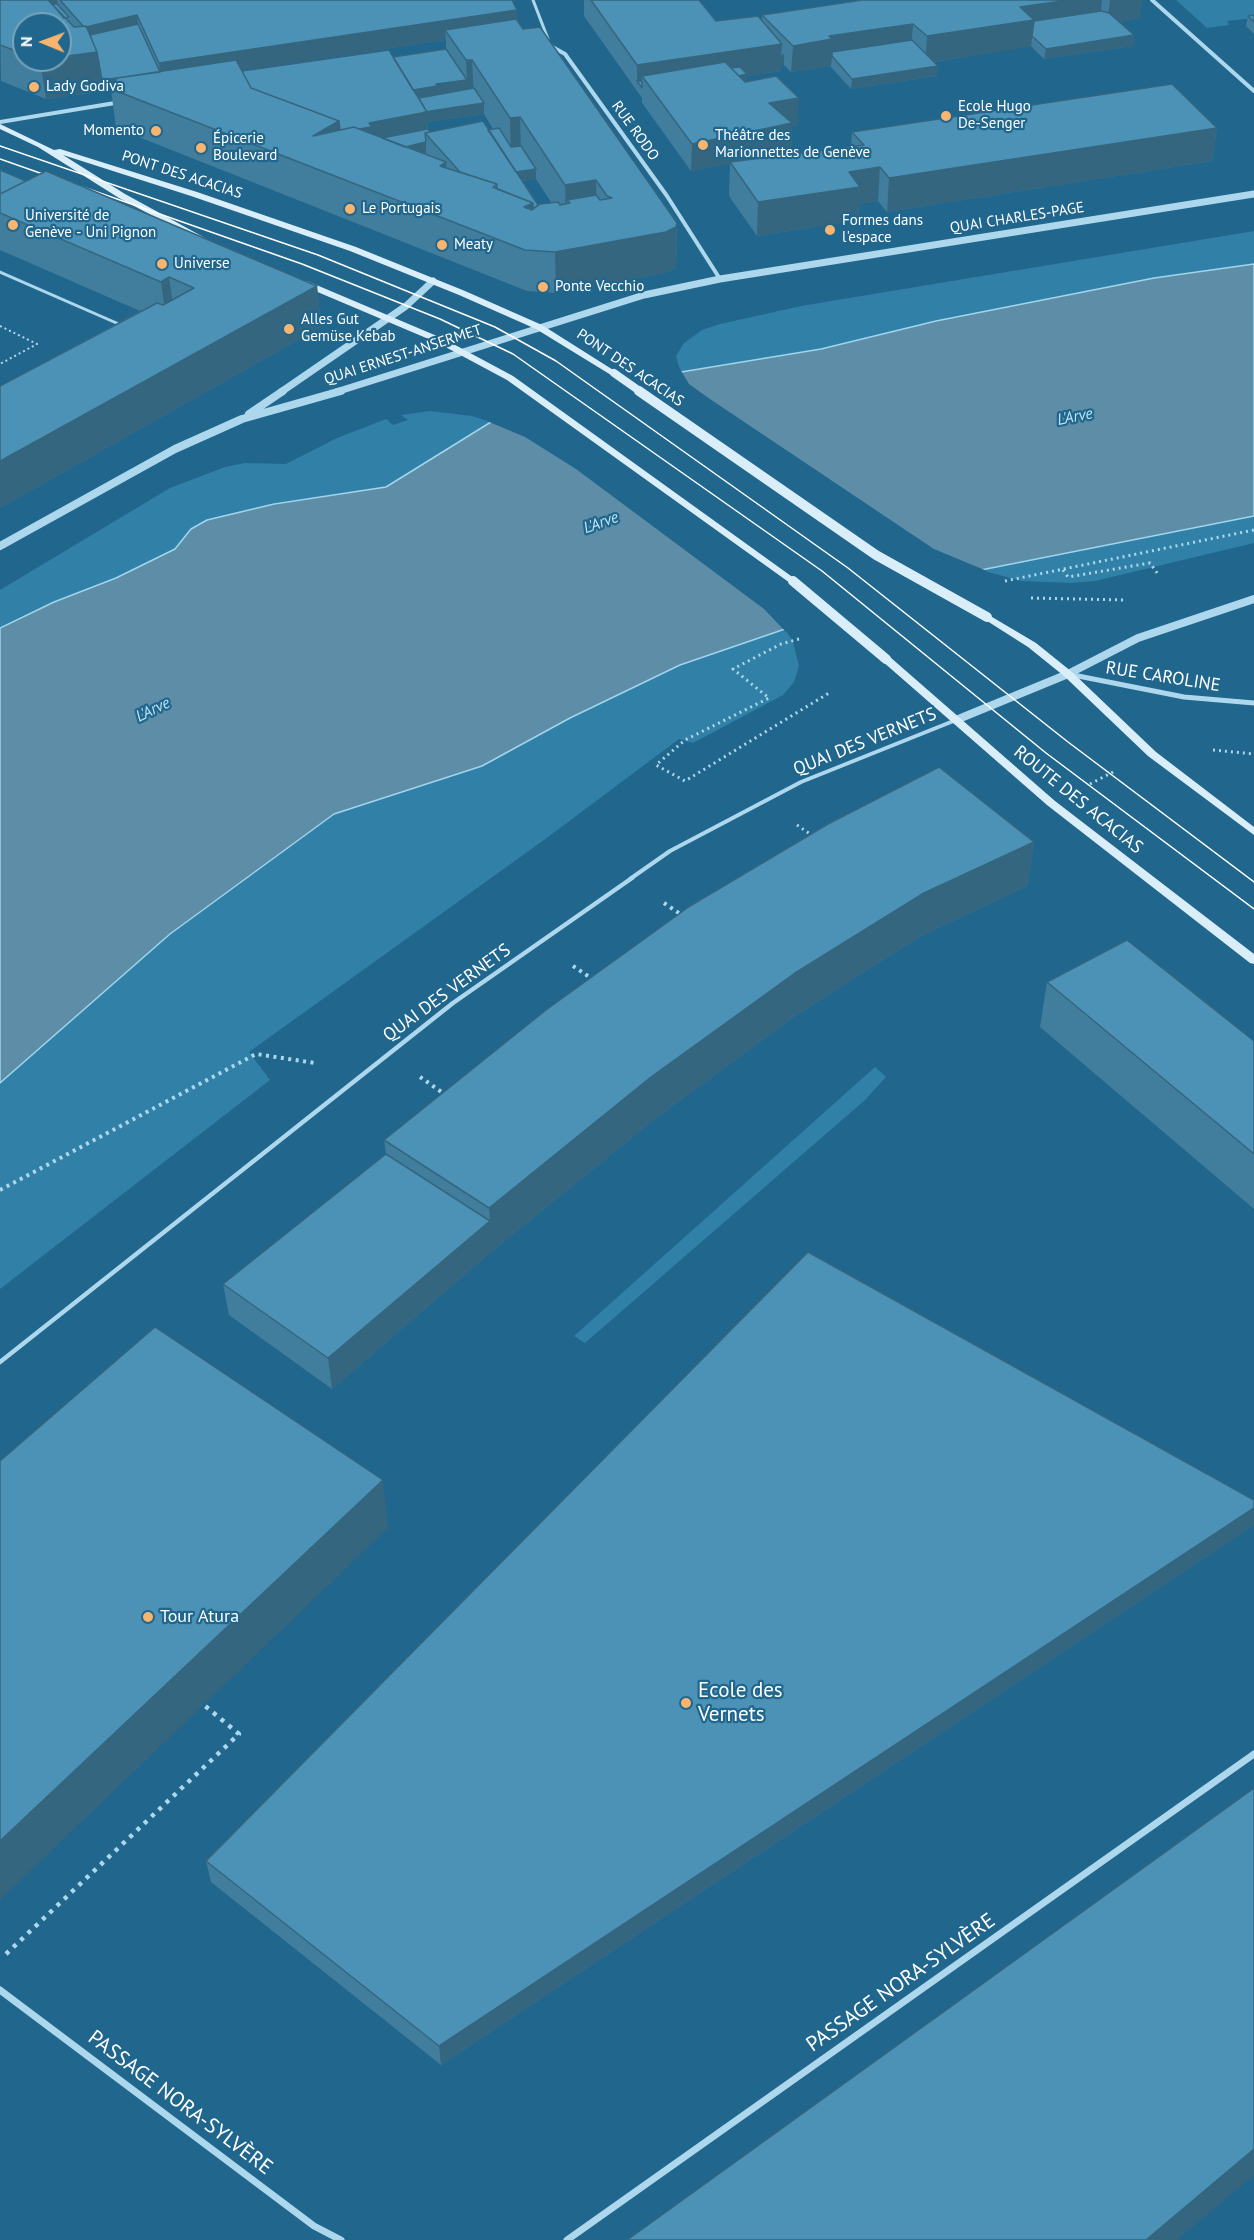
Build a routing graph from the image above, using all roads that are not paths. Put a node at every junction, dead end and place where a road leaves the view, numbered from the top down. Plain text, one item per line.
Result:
1 (533, 0) edge
2 (1152, 0) edge
3 (539, 43) edge
4 (550, 44) junction
5 (1254, 91) edge
6 (125, 101) dead end
7 (0, 124) edge
8 (41, 146) junction
9 (1254, 194) edge
10 (207, 241) edge
11 (0, 272) edge
12 (720, 279) junction
13 (297, 280) edge
14 (433, 281) junction
15 (388, 318) junction
16 (539, 327) junction
17 (131, 329) edge
18 (460, 351) junction
19 (242, 419) junction
20 (0, 546) edge
21 (1254, 599) edge
22 (1068, 674) junction
23 (1254, 703) edge
24 (956, 720) junction
25 (1254, 832) edge
26 (1254, 960) edge
27 (0, 1362) edge
28 (1254, 1754) edge
29 (0, 1990) edge
30 (341, 2240) edge
31 (567, 2240) edge

1 - 4 lane, RUE RODO
2 - 5 street
3 - 4 street
4 - 12 street, RUE RODO
6 - 7 street
7 - 8 main road
8 - 10 main road, PONT DES ACACIAS
8 - 14 main road, PONT DES ACACIAS
9 - 12 street, QUAI CHARLES-PAGE
11 - 17 lane
12 - 16 street, QUAI CHARLES-PAGE
13 - 15 main road
14 - 15 street, QUAI ERNEST-ANSERMET
14 - 16 main road, PONT DES ACACIAS
15 - 18 main road
15 - 19 street, QUAI ERNEST-ANSERMET
16 - 18 street, QUAI ERNEST-ANSERMET
16 - 22 main road, PONT DES ACACIAS, bridge
18 - 19 street, QUAI ERNEST-ANSERMET
18 - 24 main road, ROUTE DES ACACIAS, bridge
19 - 20 street, QUAI ERNEST-ANSERMET
21 - 22 street
22 - 23 street, RUE CAROLINE
22 - 24 street
22 - 25 main road
24 - 26 main road, ROUTE DES ACACIAS
24 - 27 lane, QUAI DES VERNETS
28 - 31 street, PASSAGE NORA-SYLVÈRE
29 - 30 street, PASSAGE NORA-SYLVÈRE

